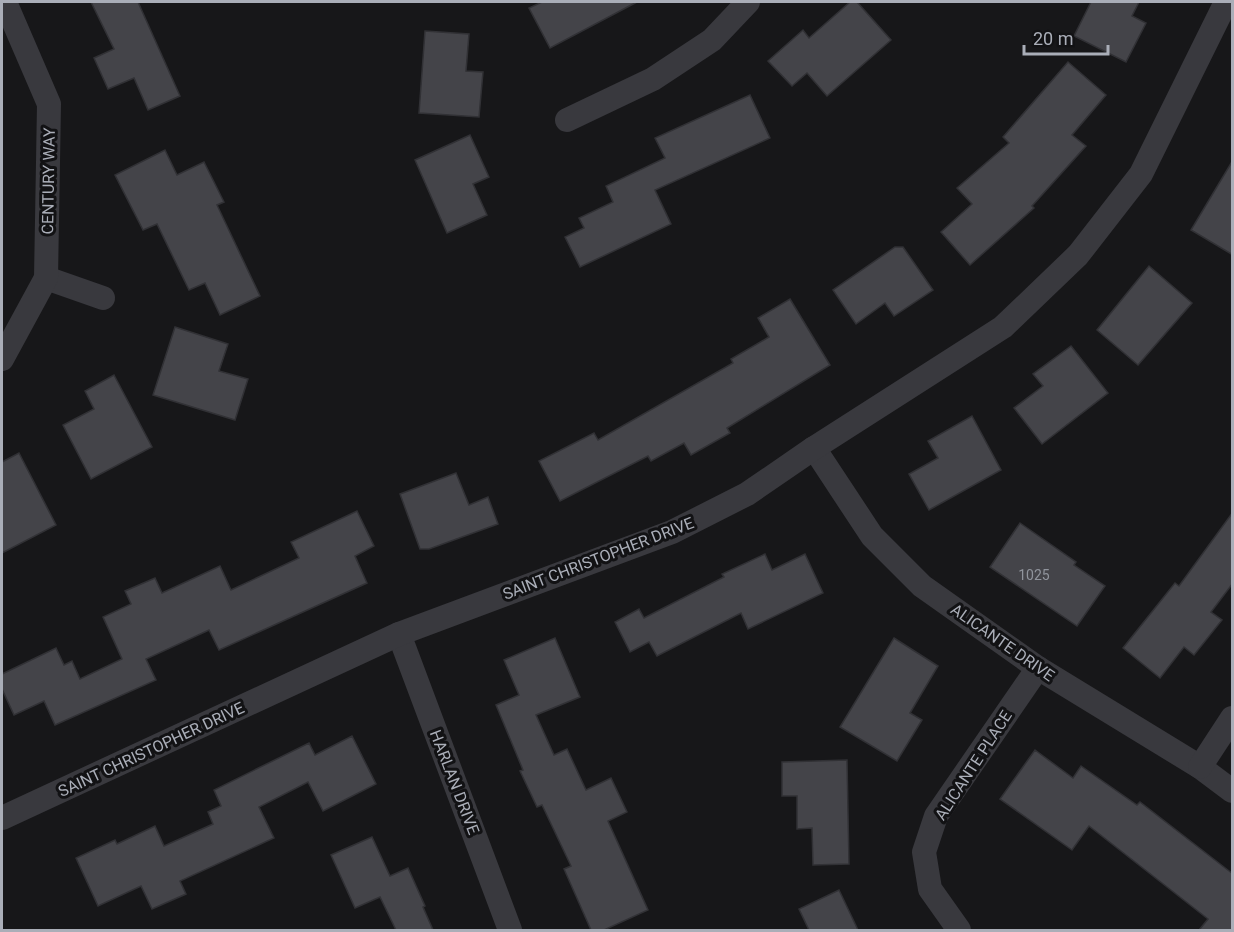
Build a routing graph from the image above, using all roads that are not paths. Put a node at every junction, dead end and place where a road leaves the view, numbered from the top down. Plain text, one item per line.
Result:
1 (5, 2) edge
2 (748, 2) edge
3 (1226, 2) edge
4 (567, 120) dead end
5 (46, 278) junction
6 (102, 298) dead end
7 (2, 359) edge
8 (814, 448) junction
9 (399, 634) junction
10 (1038, 668) junction
11 (1233, 718) edge
12 (1200, 768) junction
13 (1233, 790) edge
14 (2, 818) edge
15 (510, 930) edge
16 (959, 930) edge

1 - 5 street, CENTURY WAY
2 - 4 street
3 - 8 street, SAINT CHRISTOPHER DRIVE
5 - 6 street
5 - 7 street, CENTURY WAY
8 - 9 street, SAINT CHRISTOPHER DRIVE
8 - 10 street, ALICANTE DRIVE
9 - 14 street, SAINT CHRISTOPHER DRIVE
9 - 15 street, HARLAN DRIVE
10 - 12 street, ALICANTE DRIVE
10 - 16 street, ALICANTE PLACE
11 - 12 street
12 - 13 street, ALICANTE DRIVE

